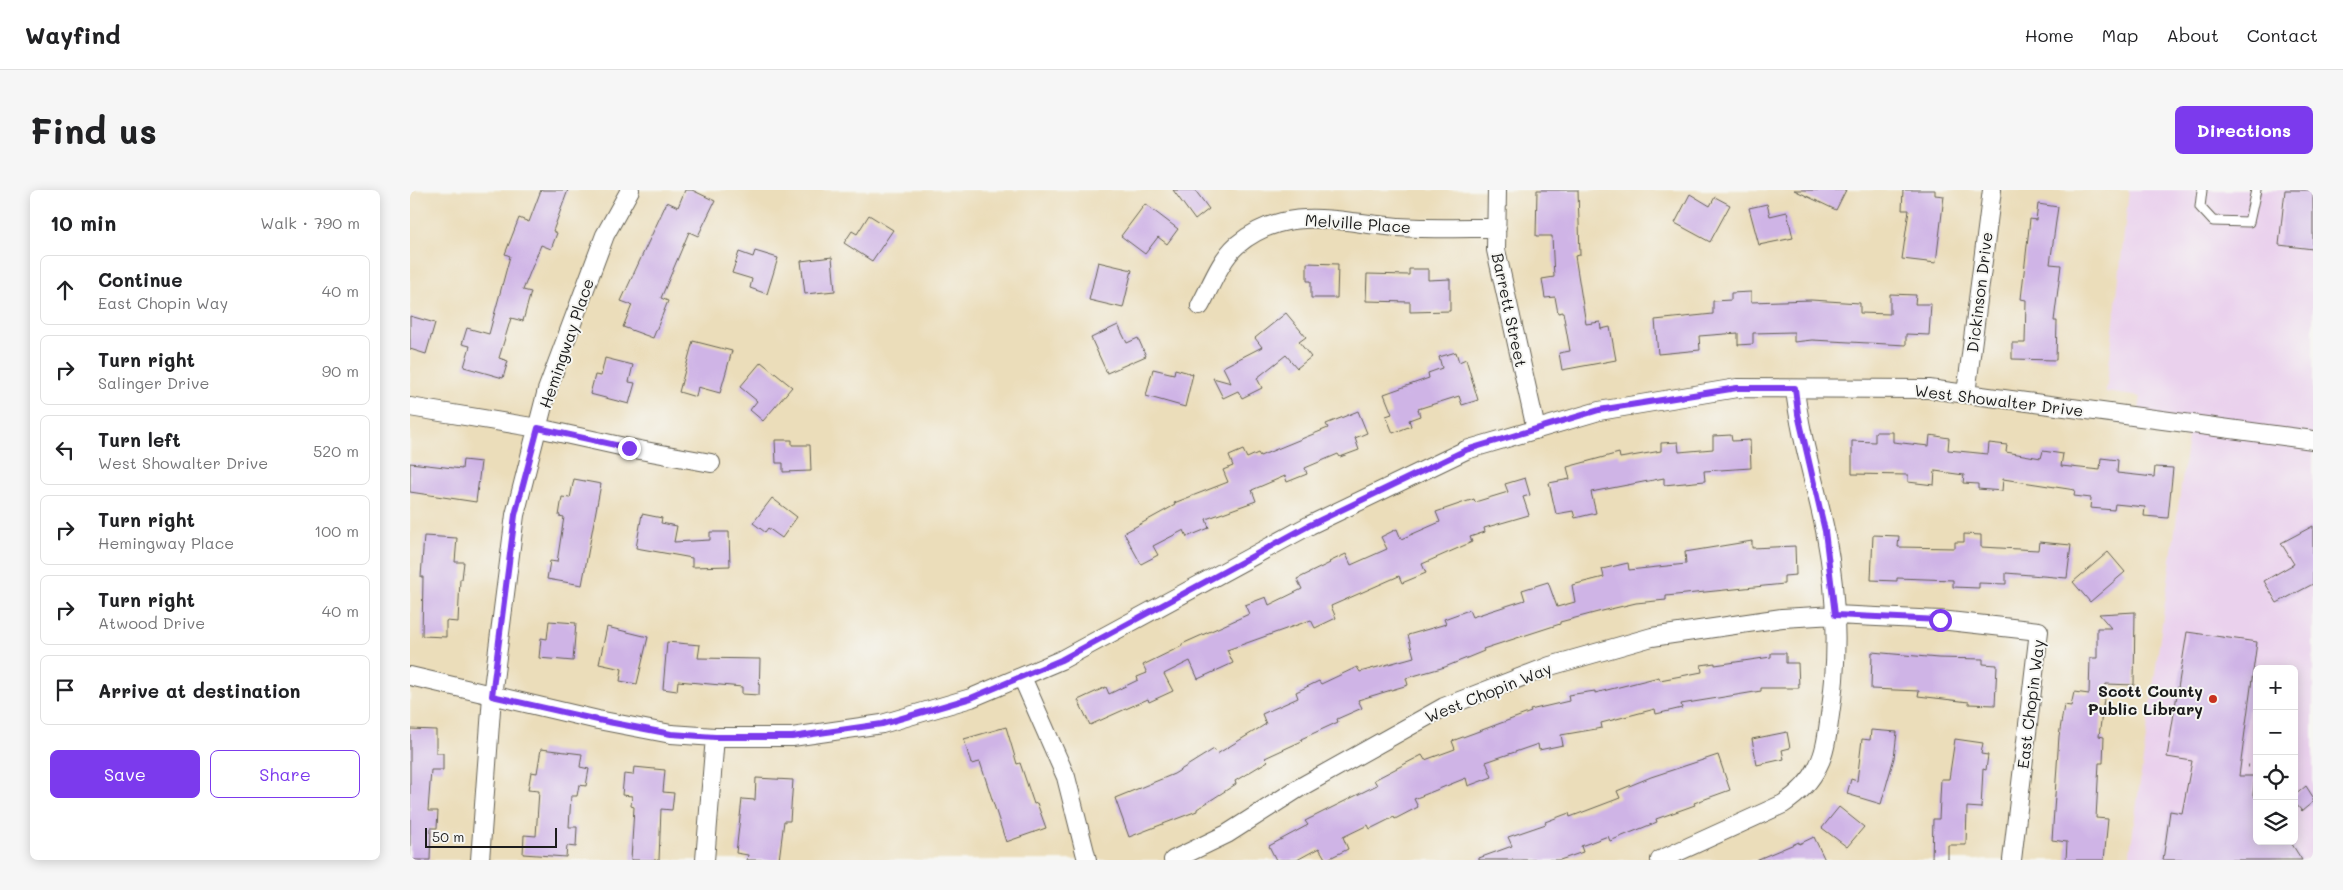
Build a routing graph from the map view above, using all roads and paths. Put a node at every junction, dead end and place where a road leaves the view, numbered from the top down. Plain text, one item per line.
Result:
1 (630, 190) edge
2 (1497, 190) edge
3 (1992, 190) edge
4 (2202, 190) edge
5 (2256, 190) edge
6 (1497, 228) junction
7 (1200, 306) dead end
8 (1795, 388) junction
9 (1966, 394) junction
10 (410, 407) edge
11 (538, 428) junction
12 (1536, 429) junction
13 (2313, 440) edge
14 (711, 463) dead end
15 (1835, 615) junction
16 (410, 676) edge
17 (1022, 677) junction
18 (492, 696) junction
19 (715, 737) junction
20 (2248, 766) dead end
21 (2253, 766) edge
22 (480, 860) edge
23 (705, 860) edge
24 (1087, 860) edge
25 (1173, 860) edge
26 (1660, 860) edge
27 (2012, 860) edge

1 - 11 street, Hemingway Place
2 - 6 street, Barrett Street
3 - 9 street, Dickinson Drive
4 - 5 lane
6 - 7 street, Melville Place
6 - 12 street, Barrett Street
8 - 9 street, West Showalter Drive
8 - 12 street, West Showalter Drive
8 - 15 street
9 - 13 street, West Showalter Drive
10 - 11 street
11 - 14 street
11 - 18 street, Hemingway Place
12 - 17 street, West Showalter Drive
15 - 25 street, West Chopin Way
15 - 26 street
15 - 27 street, East Chopin Way
16 - 18 street, West Showalter Drive
17 - 19 street, West Showalter Drive
17 - 24 street
18 - 19 street, West Showalter Drive
18 - 22 street, Hemingway Place
19 - 23 street
20 - 21 path

